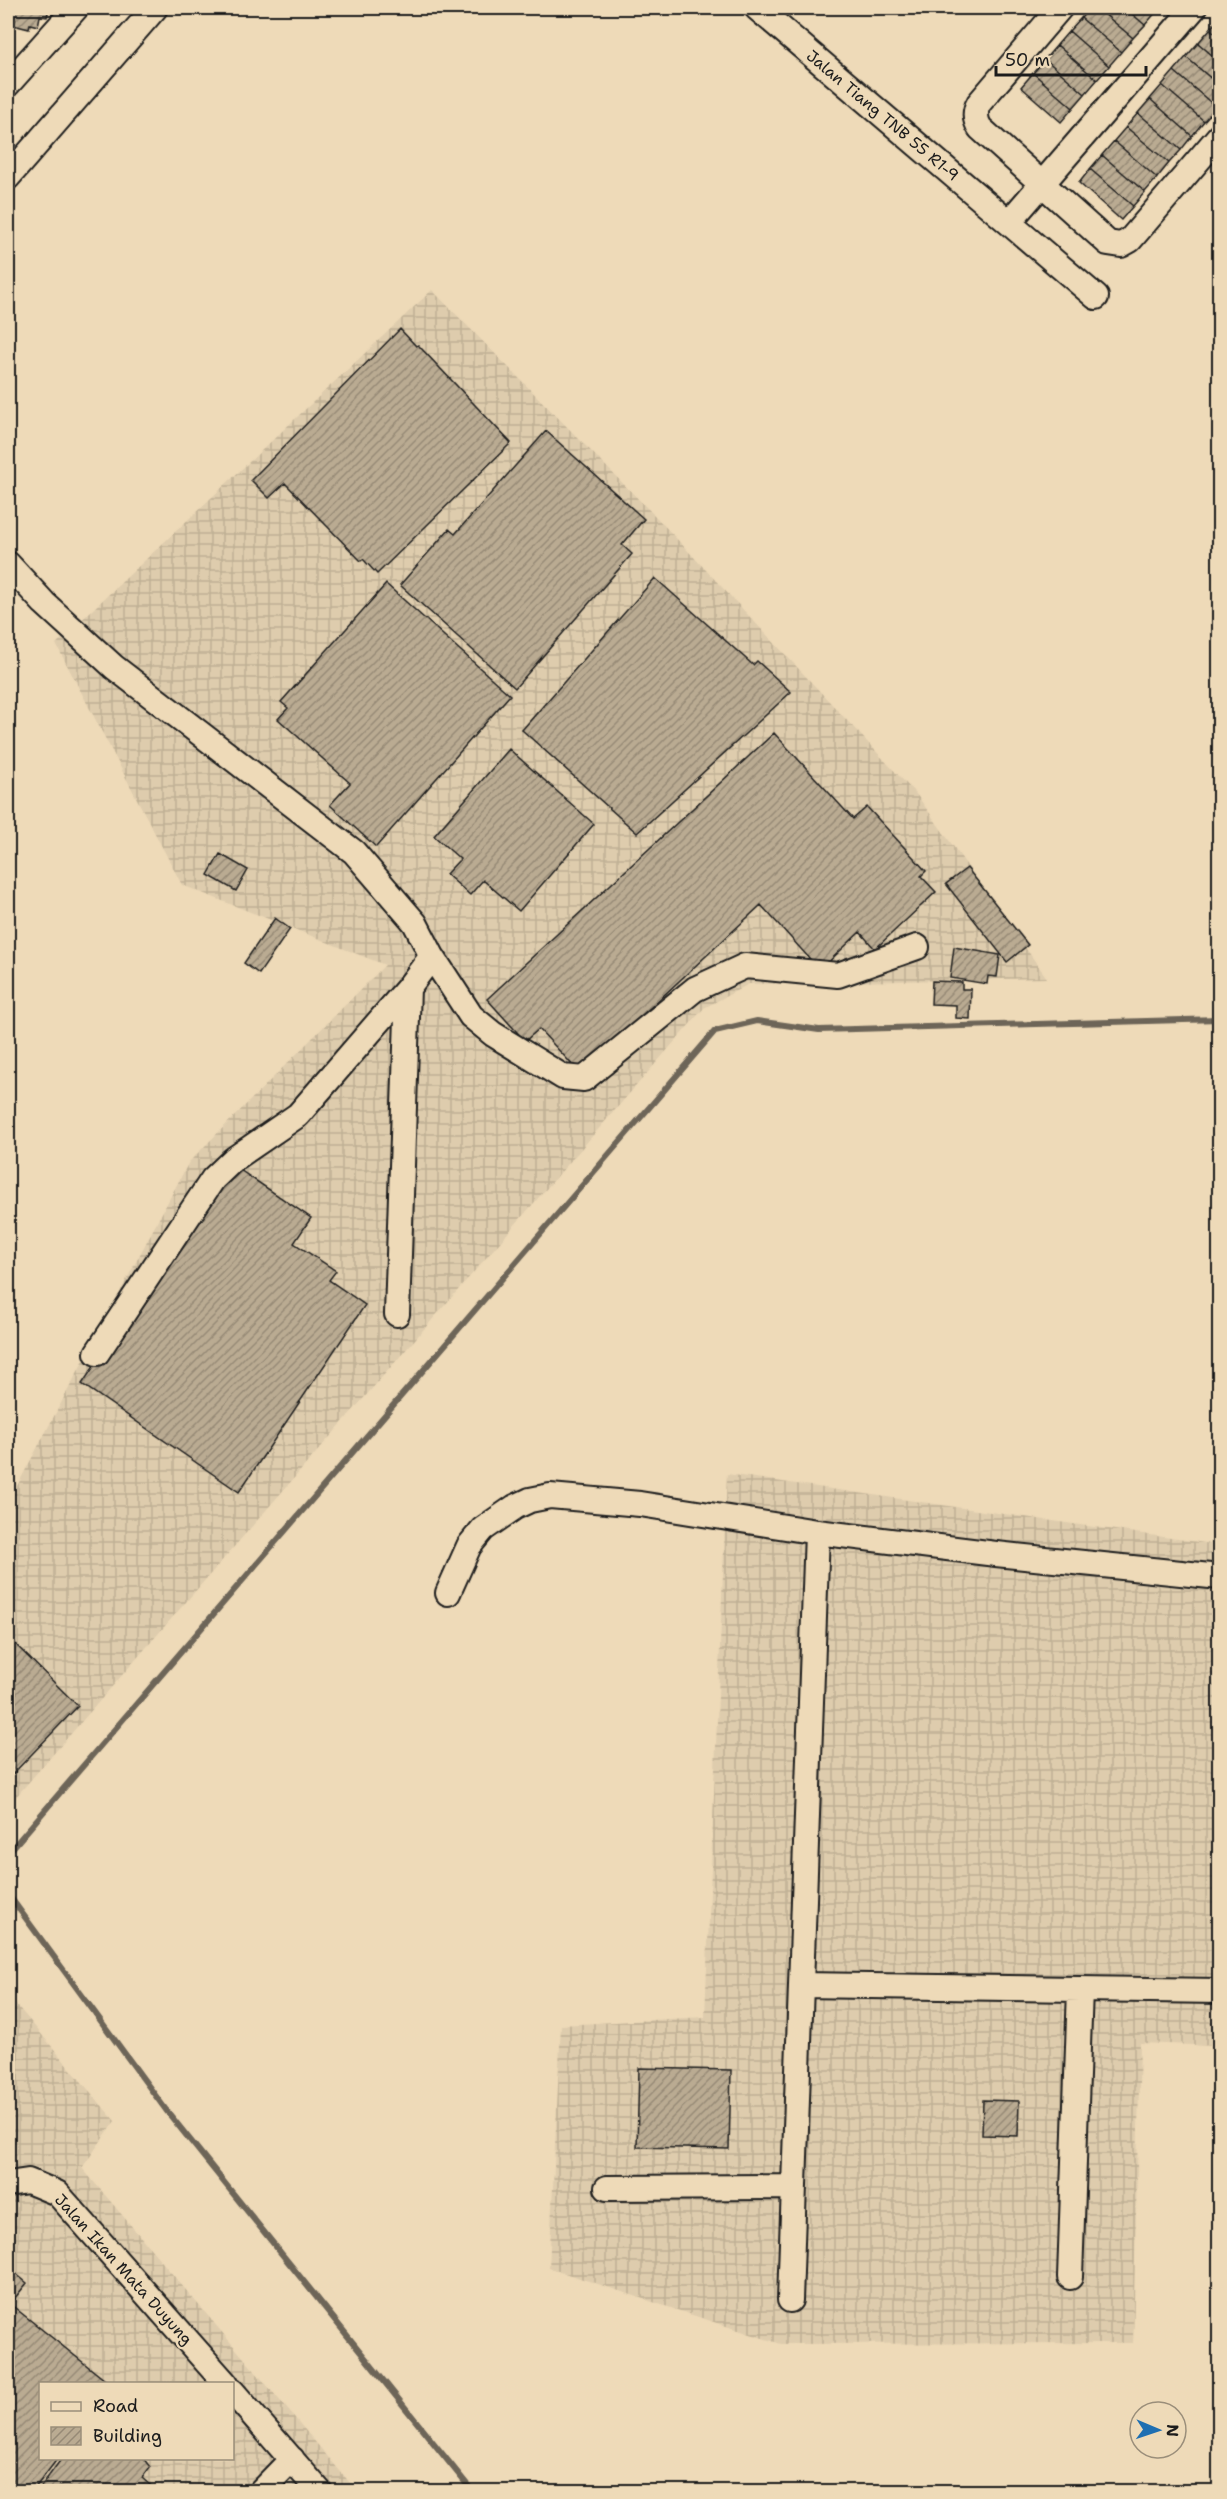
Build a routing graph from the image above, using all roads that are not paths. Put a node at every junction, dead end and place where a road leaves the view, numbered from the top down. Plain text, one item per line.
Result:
1 (76, 8) edge
2 (155, 8) edge
3 (757, 8) edge
4 (1060, 8) edge
5 (1194, 8) edge
6 (8, 84) edge
7 (1220, 135) edge
8 (8, 177) edge
9 (1041, 185) junction
10 (1009, 222) junction
11 (1096, 297) dead end
12 (8, 564) edge
13 (917, 947) dead end
14 (432, 956) junction
15 (408, 988) junction
16 (397, 1314) dead end
17 (97, 1353) dead end
18 (817, 1532) junction
19 (1220, 1577) edge
20 (448, 1593) dead end
21 (801, 1985) junction
22 (1080, 1989) junction
23 (1220, 1991) edge
24 (8, 2184) edge
25 (794, 2187) junction
26 (607, 2188) dead end
27 (1070, 2277) dead end
28 (790, 2300) dead end
29 (224, 2382) edge
30 (234, 2393) edge
31 (292, 2459) junction
32 (260, 2492) edge
33 (320, 2492) edge

1 - 6 street
2 - 8 street
3 - 10 street, Jalan Tiang TNB 55 R1-9
4 - 9 street
5 - 9 street
7 - 9 street
9 - 10 street
10 - 11 street, Jalan Tiang TNB 55 R1-9
12 - 14 street
13 - 14 street
14 - 15 street
15 - 16 street
15 - 17 street
18 - 19 street
18 - 20 street
18 - 21 street
21 - 22 street
21 - 25 street
22 - 23 street
22 - 27 street
24 - 29 street, Jalan Ikan Mata Duyung
25 - 26 street
25 - 28 street
30 - 31 street
31 - 32 street
31 - 33 street

